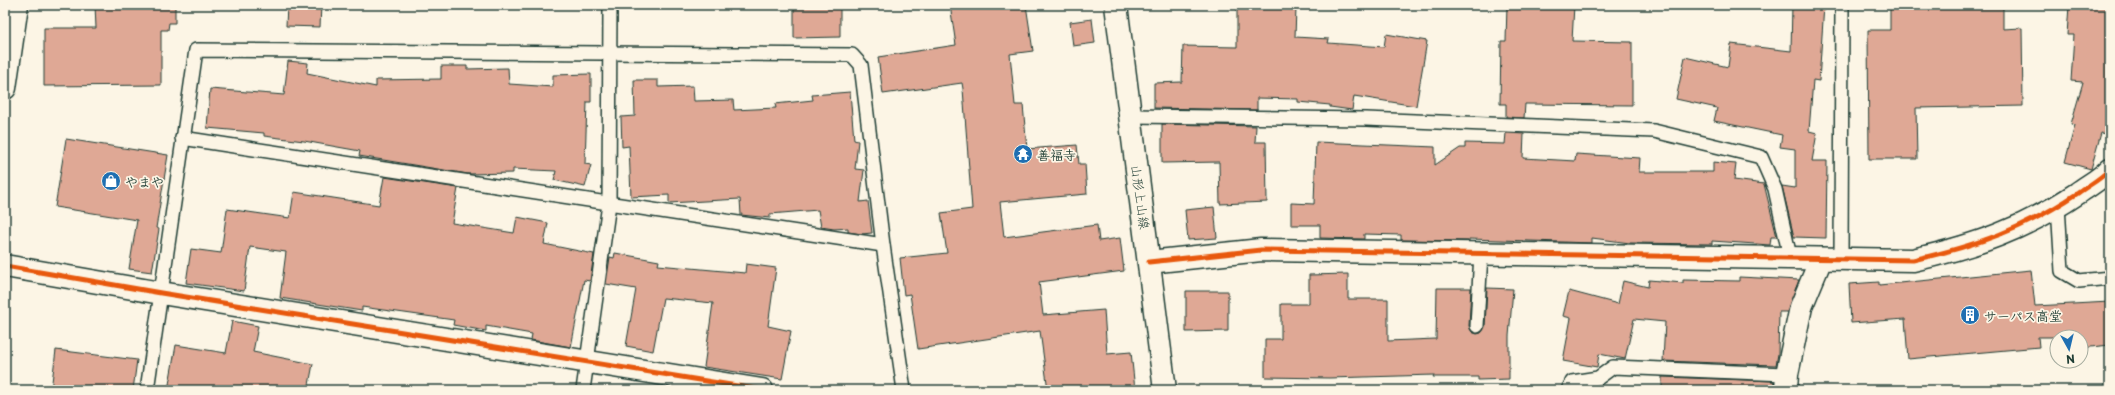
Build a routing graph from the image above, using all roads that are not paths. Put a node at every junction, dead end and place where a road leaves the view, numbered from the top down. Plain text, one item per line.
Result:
1 (17, 5) edge
2 (610, 5) edge
3 (1116, 5) edge
4 (1842, 5) edge
5 (610, 52) junction
6 (5, 88) edge
7 (1130, 116) junction
8 (182, 138) junction
9 (2108, 173) edge
10 (608, 204) junction
11 (2058, 206) junction
12 (883, 245) junction
13 (1481, 253) junction
14 (1790, 257) junction
15 (1831, 259) junction
16 (1150, 262) junction
17 (5, 266) edge
18 (2110, 278) edge
19 (161, 293) junction
20 (1477, 326) dead end
21 (587, 363) junction
22 (1786, 382) edge
23 (147, 390) edge
24 (583, 390) edge
25 (762, 390) edge
26 (904, 390) edge
27 (1165, 390) edge
28 (1568, 390) edge

1 - 6 street
2 - 5 lane
3 - 7 street, 山形上山線
4 - 15 lane
5 - 8 lane
5 - 10 lane
5 - 12 lane
7 - 14 lane
7 - 16 street, 山形上山線
8 - 10 lane
8 - 19 lane
9 - 11 street
10 - 12 lane
10 - 21 lane
11 - 15 street
11 - 18 lane
12 - 26 lane
13 - 14 street
13 - 16 street
13 - 20 lane
14 - 15 street
15 - 22 street
16 - 27 street, 山形上山線
17 - 19 street
19 - 21 street
19 - 23 lane
21 - 24 lane
21 - 25 street
22 - 28 lane

